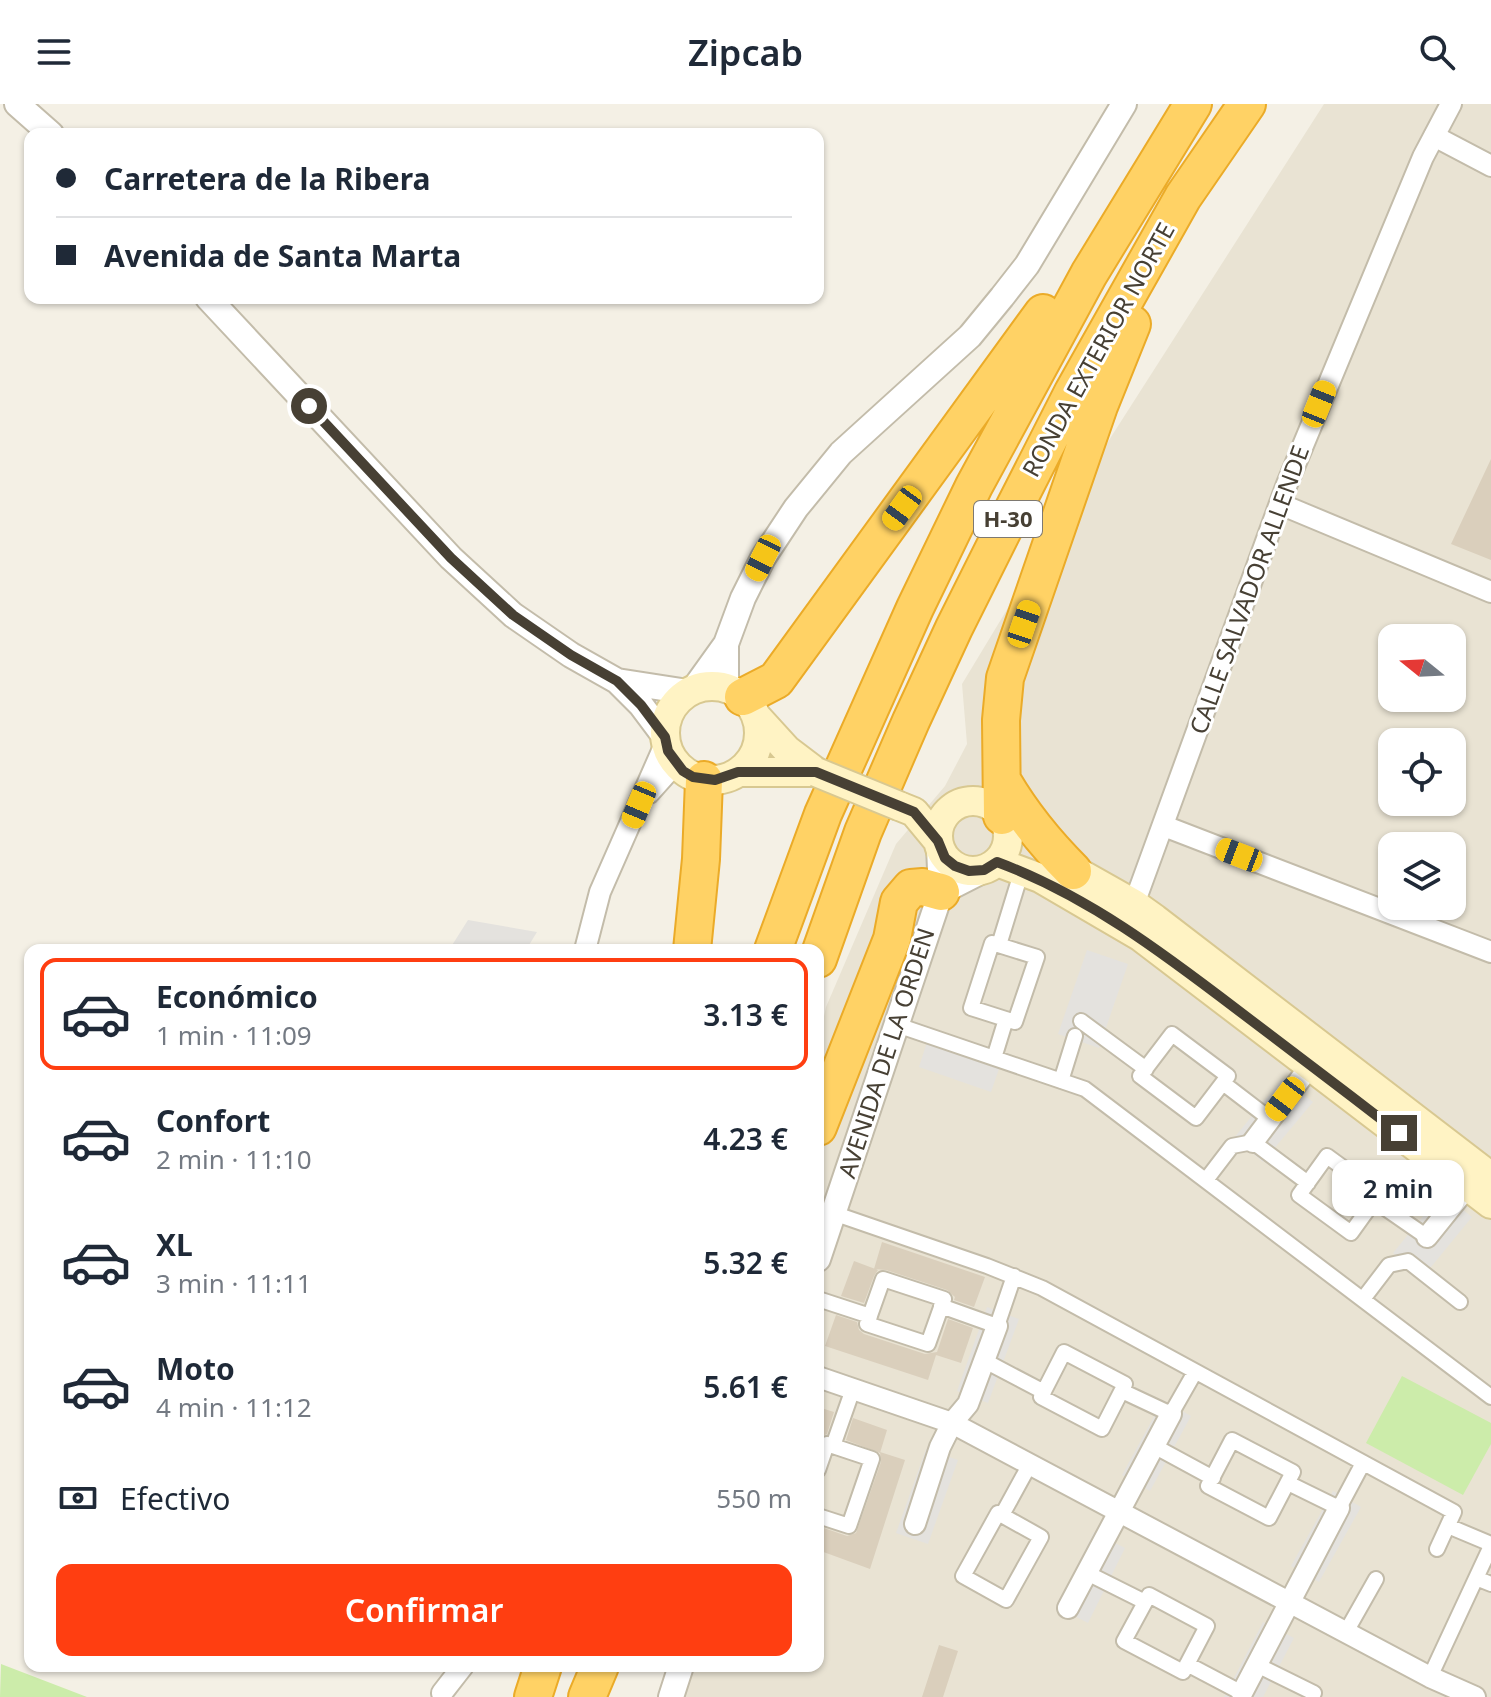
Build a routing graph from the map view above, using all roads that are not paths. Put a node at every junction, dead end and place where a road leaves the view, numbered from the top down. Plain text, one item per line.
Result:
1 (17, 104) edge
2 (1124, 104) edge
3 (1186, 104) edge
4 (1193, 104) edge
5 (1248, 104) edge
6 (1451, 104) edge
7 (44, 128) edge
8 (1434, 136) junction
9 (1491, 166) edge
10 (214, 304) edge
11 (1280, 504) junction
12 (1491, 592) edge
13 (726, 644) junction
14 (617, 681) junction
15 (690, 691) junction
16 (742, 700) junction
17 (689, 759) junction
18 (816, 772) junction
19 (1002, 781) junction
20 (906, 809) junction
21 (949, 809) junction
22 (1004, 819) junction
23 (1164, 826) junction
24 (939, 844) junction
25 (1001, 867) junction
26 (1073, 871) junction
27 (941, 892) junction
28 (1134, 904) junction
29 (587, 944) edge
30 (693, 944) edge
31 (775, 944) edge
32 (823, 944) edge
33 (999, 945) junction
34 (1491, 952) edge
35 (1006, 1019) junction
36 (1081, 1021) dead end
37 (897, 1025) junction
38 (1075, 1036) dead end
39 (994, 1058) junction
40 (1311, 1065) junction
41 (1146, 1069) junction
42 (1061, 1081) junction
43 (1223, 1083) junction
44 (824, 1112) edge
45 (1270, 1119) junction
46 (1253, 1142) junction
47 (1206, 1180) junction
48 (1480, 1181) edge
49 (1308, 1183) junction
50 (1375, 1201) junction
51 (1491, 1204) edge
52 (833, 1213) junction
53 (1427, 1237) joint
54 (824, 1241) edge
55 (1014, 1276) junction
56 (1363, 1299) junction
57 (824, 1301) edge
58 (1460, 1302) dead end
59 (941, 1306) junction
60 (870, 1316) junction
61 (997, 1326) junction
62 (985, 1361) junction
63 (1195, 1372) junction
64 (824, 1379) edge
65 (853, 1389) junction
66 (1122, 1391) junction
67 (1044, 1392) junction
68 (1491, 1397) edge
69 (1171, 1414) junction
70 (952, 1423) junction
71 (833, 1446) junction
72 (1154, 1446) junction
73 (824, 1453) edge
74 (1363, 1463) junction
75 (1030, 1464) junction
76 (1213, 1478) junction
77 (1288, 1483) junction
78 (1339, 1508) junction
79 (1119, 1512) junction
80 (1002, 1515) junction
81 (824, 1518) edge
82 (915, 1524) dead end
83 (1448, 1526) junction
84 (1491, 1545) edge
85 (1437, 1549) dead end
86 (1087, 1573) junction
87 (1476, 1578) junction
88 (1376, 1579) dead end
89 (1491, 1584) edge
90 (1145, 1602) junction
91 (1290, 1602) junction
92 (1068, 1608) dead end
93 (1346, 1632) junction
94 (1187, 1664) junction
95 (1257, 1665) junction
96 (458, 1672) edge
97 (541, 1672) edge
98 (596, 1672) edge
99 (679, 1672) edge
100 (1435, 1686) edge
101 (1230, 1692) edge
102 (442, 1693) dead end
103 (1314, 1693) dead end
104 (533, 1697) edge
105 (587, 1697) edge
106 (671, 1697) edge
107 (1475, 1697) edge

1 - 7 street
2 - 13 street
3 - 16 highway
4 - 31 highway, RONDA EXTERIOR NORTE / H-30
5 - 19 highway
5 - 32 highway, RONDA EXTERIOR NORTE / H-30
6 - 8 street, CALLE SALVADOR ALLENDE
8 - 9 street
8 - 11 street, CALLE SALVADOR ALLENDE
10 - 14 street
11 - 12 street
11 - 23 street, CALLE SALVADOR ALLENDE
13 - 15 street
13 - 16 street
14 - 15 street
14 - 17 street
15 - 16 main road
15 - 17 main road
16 - 17 main road
16 - 18 main road
17 - 18 main road
17 - 29 street
17 - 30 highway
18 - 20 main road, bridge
19 - 22 highway
19 - 26 highway
20 - 21 main road
20 - 24 main road
21 - 22 main road
21 - 24 main road
22 - 25 main road
22 - 26 main road
23 - 28 street, CALLE SALVADOR ALLENDE
23 - 34 street
24 - 25 main road
24 - 27 street, AVENIDA DE LA ORDEN
25 - 27 street
25 - 33 street
25 - 40 main road
26 - 28 main road
27 - 37 street, AVENIDA DE LA ORDEN
27 - 44 highway
28 - 48 main road
33 - 35 street
33 - 35 street
35 - 39 street
36 - 41 street
37 - 39 street
37 - 52 street, AVENIDA DE LA ORDEN
38 - 42 street
39 - 42 street
40 - 45 street
40 - 48 main road
41 - 43 street
41 - 43 street
42 - 47 street
43 - 45 street
45 - 46 street
46 - 47 street
46 - 49 street
47 - 56 street
48 - 51 main road
48 - 53 street
49 - 50 street
49 - 50 street
50 - 53 street
52 - 54 street, AVENIDA DE LA ORDEN
52 - 55 street
55 - 61 street
55 - 63 street
56 - 58 street
56 - 68 street
57 - 60 street
59 - 60 street
59 - 60 street
59 - 61 street
61 - 62 street
62 - 67 street
62 - 70 street
63 - 69 street
63 - 74 street
64 - 65 street
65 - 70 street
65 - 71 street
66 - 67 street
66 - 67 street
66 - 69 street
69 - 72 street
70 - 75 street
70 - 82 street
71 - 73 street
71 - 81 street
72 - 76 street
72 - 79 street
74 - 78 street
74 - 83 street
75 - 79 street
75 - 80 street
76 - 77 street
76 - 77 street
77 - 78 street
78 - 91 street
79 - 86 street
79 - 91 street
80 - 80 street
83 - 84 street
83 - 85 street
84 - 87 street
86 - 90 street
86 - 92 street
87 - 89 street
87 - 100 street
88 - 93 street
90 - 94 street
90 - 94 street
91 - 93 street
91 - 95 street
93 - 100 street
94 - 101 street
95 - 101 street
95 - 103 street
96 - 102 street
97 - 104 highway
98 - 105 highway
99 - 106 street
100 - 107 street

